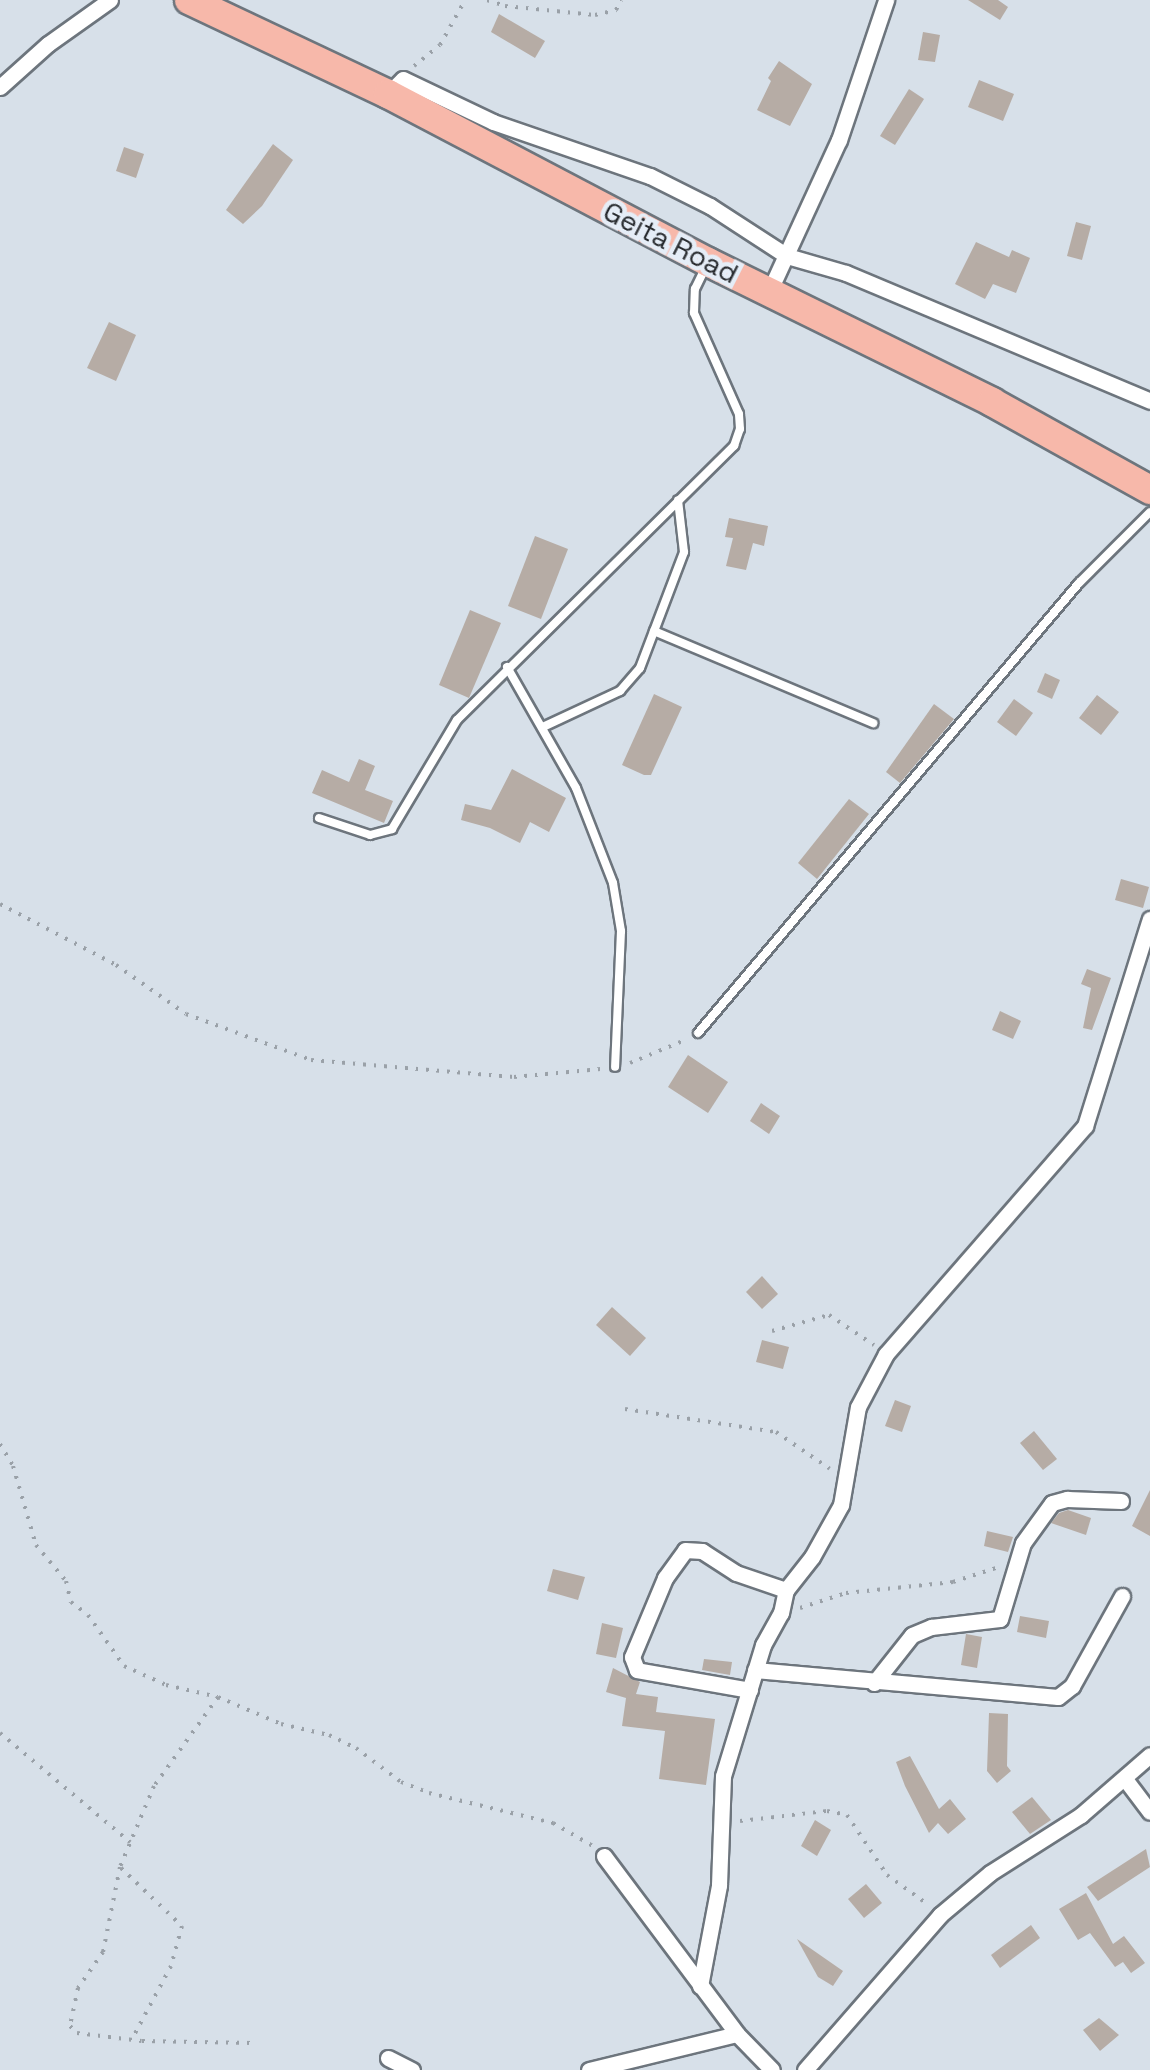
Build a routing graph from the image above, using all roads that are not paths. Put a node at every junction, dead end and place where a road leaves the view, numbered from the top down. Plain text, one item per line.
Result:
1 (110, 0) edge
2 (190, 0) edge
3 (886, 0) edge
4 (396, 86) junction
5 (0, 87) edge
6 (787, 256) junction
7 (708, 262) junction
8 (769, 292) junction
9 (1150, 401) edge
10 (1150, 490) edge
11 (678, 500) junction
12 (1150, 512) edge
13 (654, 631) junction
14 (508, 667) junction
15 (873, 723) dead end
16 (545, 726) junction
17 (319, 818) dead end
18 (1150, 919) edge
19 (698, 1033) road end
20 (616, 1067) road end
21 (1121, 1502) dead end
22 (786, 1590) junction
23 (1122, 1596) dead end
24 (755, 1670) junction
25 (874, 1683) junction
26 (750, 1690) junction
27 (1150, 1755) edge
28 (1125, 1779) junction
29 (1150, 1812) edge
30 (604, 1856) road end
31 (700, 1986) junction
32 (737, 2034) junction
33 (388, 2058) dead end
34 (412, 2070) edge
35 (589, 2070) edge
36 (772, 2070) edge
37 (805, 2070) edge

1 - 5 street
2 - 4 highway, Geita Road
3 - 6 street
4 - 6 street
4 - 7 highway, Geita Road
6 - 8 street
6 - 9 street
7 - 8 highway, Geita Road
7 - 11 lane
8 - 10 highway, Geita Road
11 - 13 lane
11 - 14 lane
12 - 19 lane
13 - 15 lane
13 - 16 lane
14 - 16 lane
14 - 17 lane
16 - 20 lane
18 - 22 street
21 - 25 street
22 - 24 street
22 - 26 street
23 - 25 street
24 - 25 street
24 - 26 street
26 - 31 street
27 - 28 street
28 - 29 street
28 - 37 street
30 - 31 street
31 - 32 street
32 - 35 street
32 - 36 street
33 - 34 street

